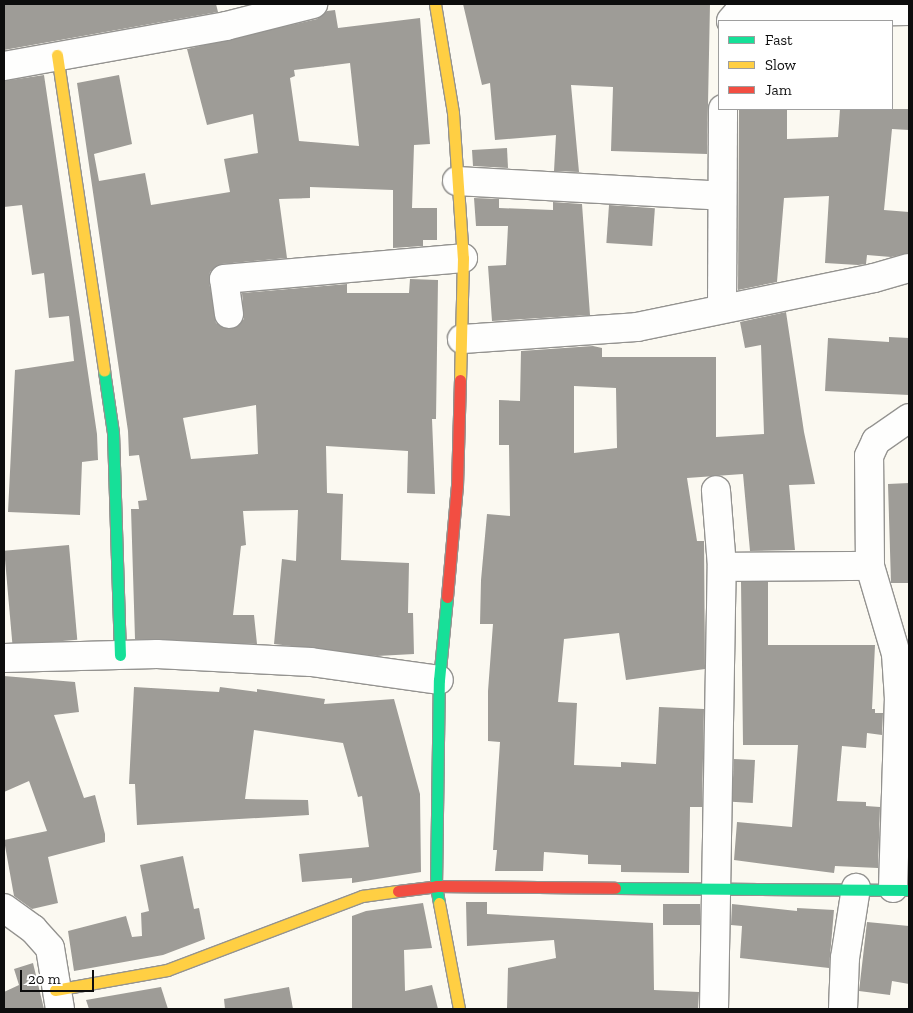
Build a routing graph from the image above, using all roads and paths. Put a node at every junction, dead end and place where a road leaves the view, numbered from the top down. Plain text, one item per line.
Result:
1 (313, 4) edge
2 (435, 4) edge
3 (909, 11) edge
4 (224, 15) edge
5 (732, 20) edge
6 (57, 55) junction
7 (4, 66) edge
8 (724, 110) edge
9 (458, 181) junction
10 (722, 196) junction
11 (463, 258) junction
12 (909, 268) edge
13 (722, 307) junction
14 (229, 314) dead end
15 (462, 338) junction
16 (909, 418) edge
17 (716, 490) dead end
18 (870, 566) junction
19 (722, 567) junction
20 (120, 655) junction
21 (4, 658) edge
22 (439, 680) junction
23 (436, 886) junction
24 (715, 888) junction
25 (856, 888) junction
26 (901, 889) edge
27 (4, 908) edge
28 (57, 1000) edge
29 (459, 1009) edge
30 (714, 1009) edge
31 (843, 1009) edge

1 - 4 street
2 - 9 street
3 - 5 street
4 - 6 street
6 - 7 street
6 - 20 street
8 - 10 street
9 - 10 street
9 - 11 street
10 - 13 street
11 - 14 street
11 - 15 street
12 - 13 street
13 - 15 street
15 - 22 street
16 - 18 street
17 - 19 street
18 - 19 street
18 - 26 street
19 - 24 street
20 - 21 street
20 - 22 street
22 - 23 street
23 - 24 street
23 - 28 street
23 - 29 street
24 - 25 street
24 - 30 street
25 - 26 street
25 - 31 street
27 - 28 street

